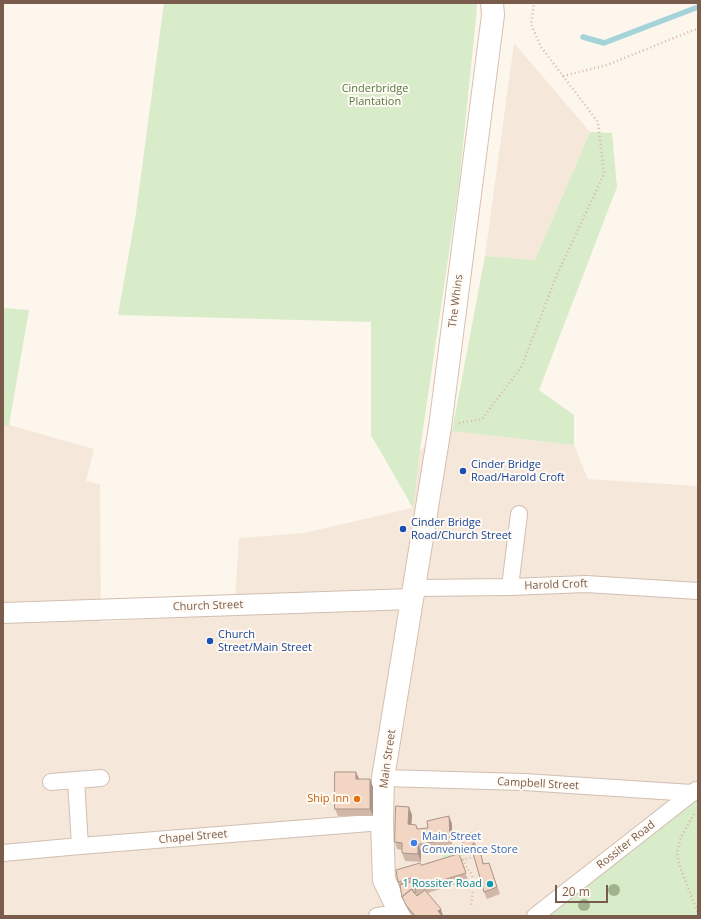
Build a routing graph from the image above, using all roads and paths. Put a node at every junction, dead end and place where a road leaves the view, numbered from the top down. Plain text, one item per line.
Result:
1 (492, 3) edge
2 (534, 3) edge
3 (698, 29) edge
4 (563, 76) junction
5 (440, 427) junction
6 (519, 514) dead end
7 (510, 587) junction
8 (698, 591) edge
9 (413, 593) junction
10 (3, 613) edge
11 (101, 778) dead end
12 (383, 778) junction
13 (76, 780) junction
14 (51, 782) dead end
15 (692, 793) edge
16 (382, 822) junction
17 (80, 846) junction
18 (3, 853) edge
19 (474, 857) edge
20 (458, 859) edge
21 (463, 859) junction
22 (471, 906) dead end
23 (698, 913) edge
24 (401, 914) edge
25 (377, 916) edge
26 (535, 916) edge

1 - 5 main road, The Whins
2 - 4 path
3 - 4 path
4 - 5 path
5 - 9 main road, The Whins
6 - 7 street
7 - 8 street, Harold Croft
7 - 9 street, Harold Croft
9 - 10 street, Church Street
9 - 12 main road, Main Street
11 - 13 street
12 - 15 street, Campbell Street
12 - 16 main road, Main Street
13 - 14 street
13 - 17 street
15 - 23 path
15 - 26 street, Rossiter Road
16 - 17 street, Chapel Street
16 - 24 main road, Main Street
17 - 18 street, Chapel Street
19 - 21 path
20 - 21 path
21 - 22 path
24 - 25 street

